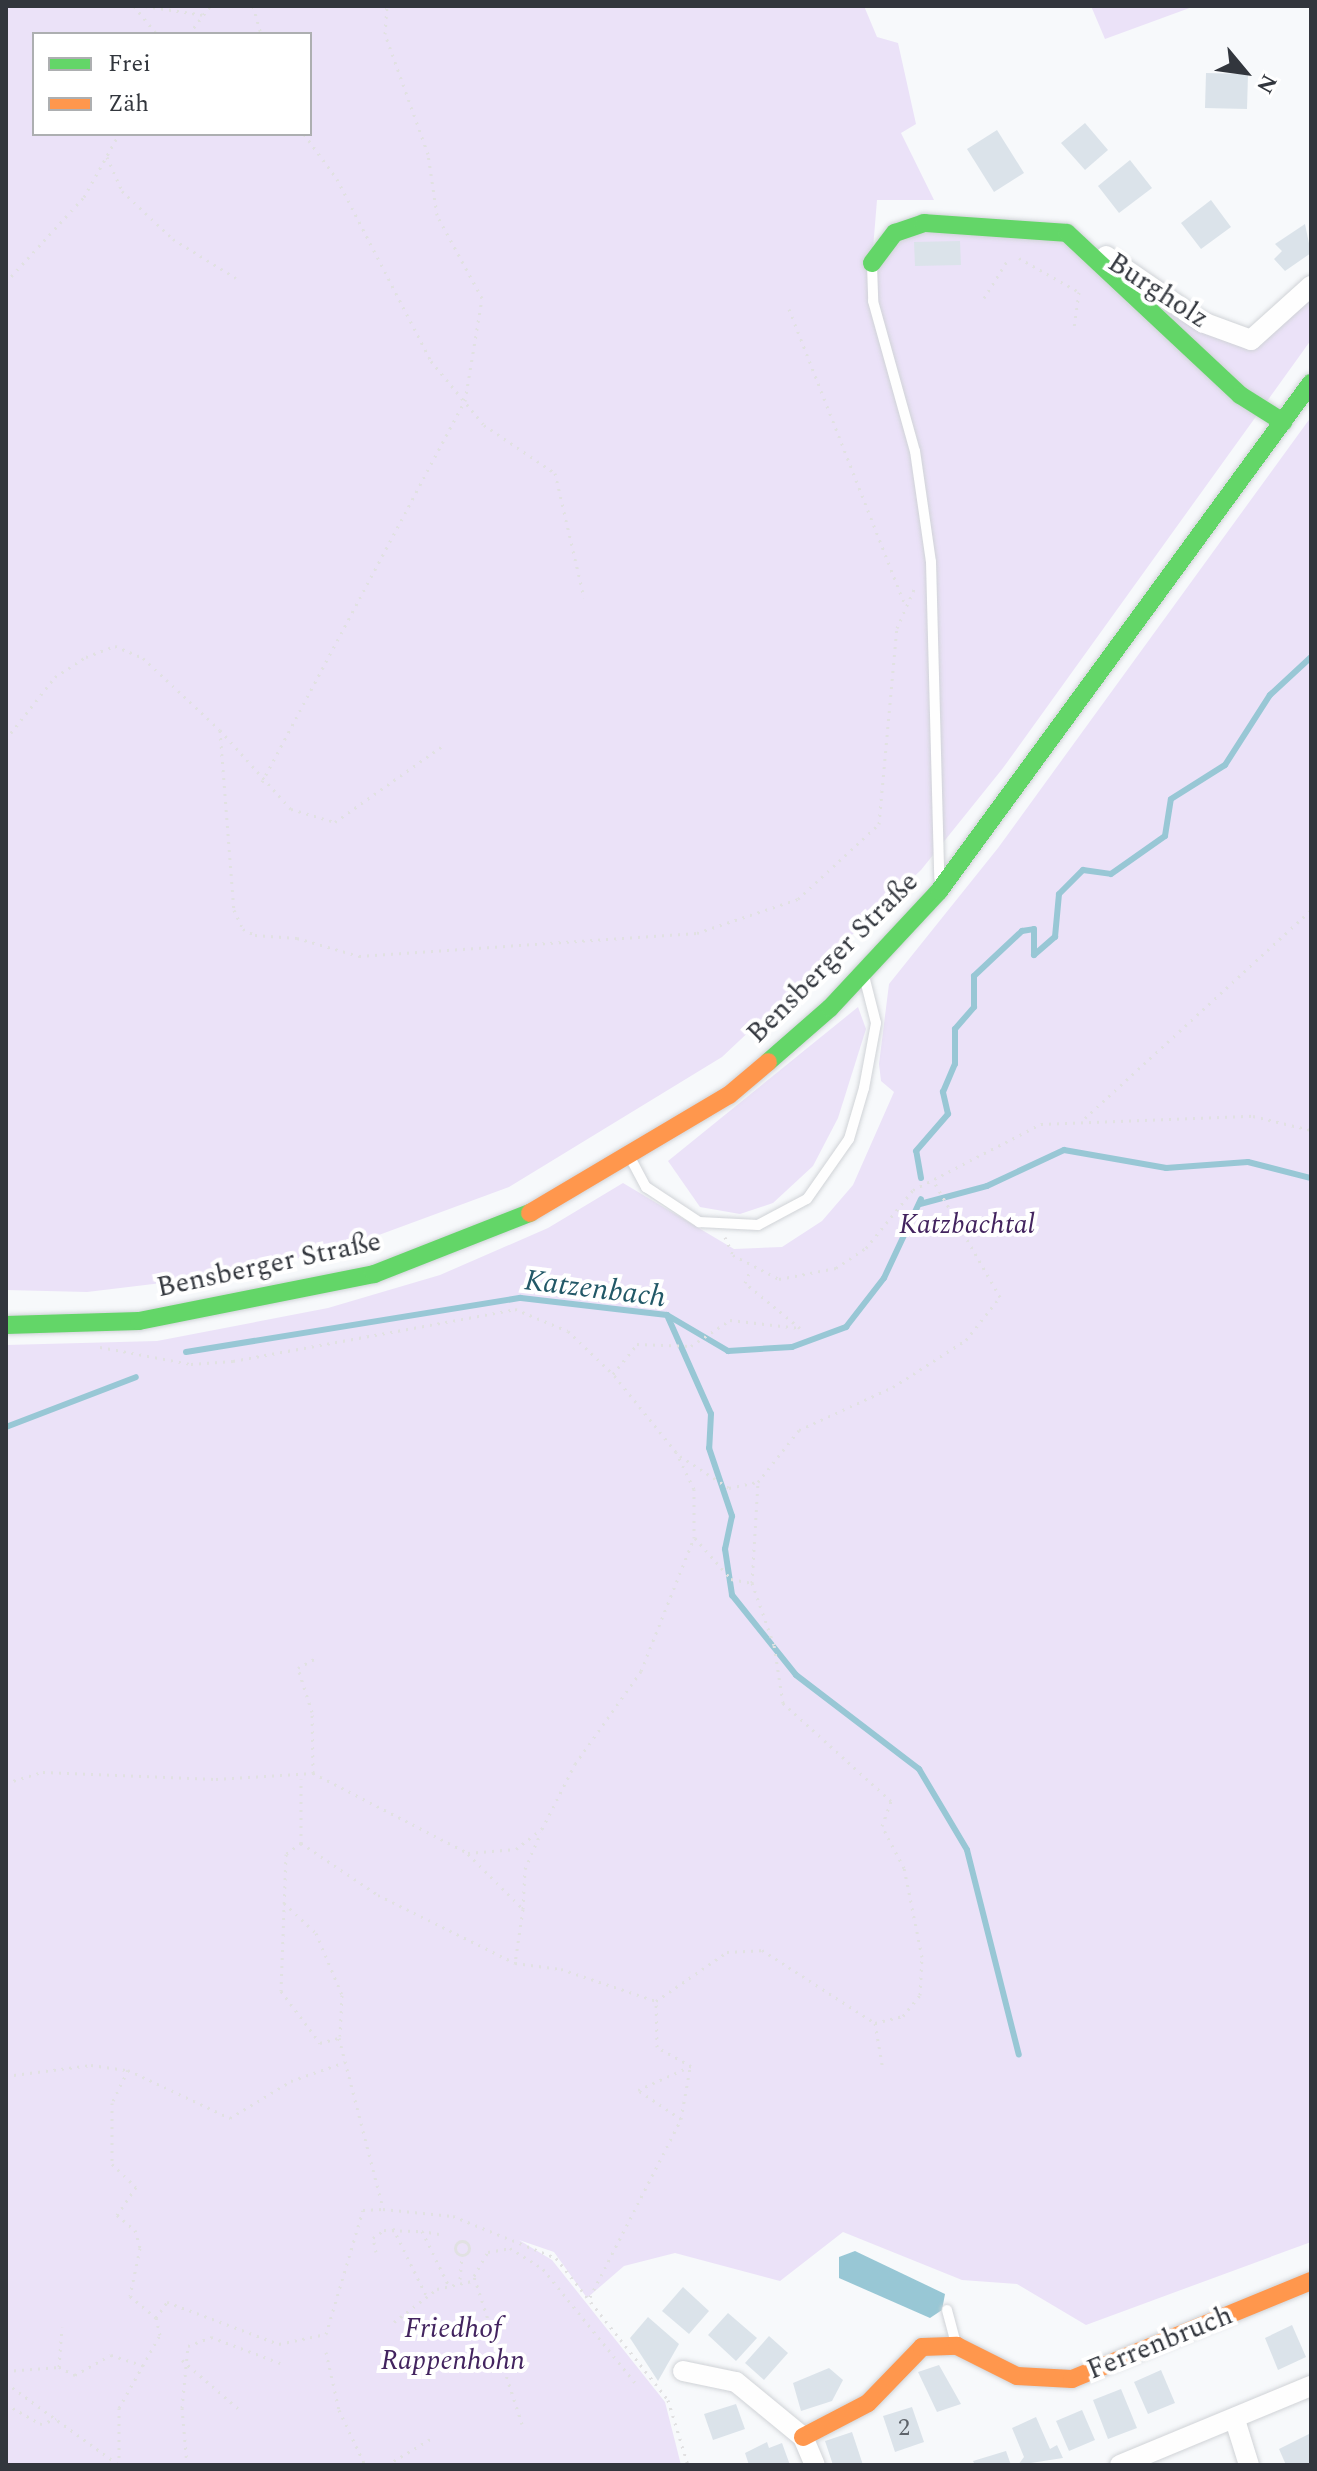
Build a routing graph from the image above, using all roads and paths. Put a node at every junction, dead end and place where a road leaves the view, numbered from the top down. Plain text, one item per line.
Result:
1 (134, 6) edge
2 (145, 6) edge
3 (210, 6) edge
4 (253, 6) edge
5 (387, 6) edge
6 (204, 15) junction
7 (155, 32) edge
8 (191, 32) edge
9 (260, 32) edge
10 (118, 136) edge
11 (305, 136) edge
12 (107, 157) junction
13 (1082, 241) junction
14 (1009, 258) dead end
15 (1019, 258) dead end
16 (872, 263) joint
17 (236, 278) dead end
18 (6, 282) edge
19 (1311, 286) edge
20 (984, 298) dead end
21 (789, 309) dead end
22 (1074, 327) dead end
23 (1311, 383) edge
24 (465, 401) junction
25 (1283, 422) junction
26 (931, 562) junction
27 (584, 598) dead end
28 (904, 603) junction
29 (220, 730) junction
30 (6, 739) edge
31 (445, 744) dead end
32 (262, 782) junction
33 (939, 891) junction
34 (1311, 910) edge
35 (864, 974) junction
36 (1085, 1118) junction
37 (1311, 1130) edge
38 (632, 1161) junction
39 (933, 1180) junction
40 (723, 1226) junction
41 (751, 1268) junction
42 (6, 1325) edge
43 (70, 1326) junction
44 (613, 1374) junction
45 (676, 1452) junction
46 (758, 1482) junction
47 (694, 1538) junction
48 (752, 1583) junction
49 (318, 1657) dead end
50 (313, 1773) junction
51 (301, 1777) junction
52 (6, 1783) edge
53 (542, 1829) junction
54 (301, 1843) junction
55 (468, 1853) junction
56 (284, 1903) junction
57 (523, 1909) junction
58 (515, 1963) junction
59 (656, 2001) junction
60 (875, 2023) junction
61 (339, 2038) junction
62 (346, 2062) junction
63 (691, 2066) junction
64 (128, 2070) junction
65 (883, 2070) dead end
66 (6, 2076) edge
67 (681, 2119) junction
68 (383, 2209) junction
69 (393, 2228) junction
70 (422, 2231) junction
71 (439, 2234) dead end
72 (376, 2252) dead end
73 (462, 2256) dead end
74 (460, 2279) junction
75 (475, 2280) junction
76 (1311, 2281) edge
77 (448, 2284) junction
78 (427, 2297) junction
79 (590, 2297) junction
80 (947, 2310) dead end
81 (156, 2318) junction
82 (394, 2322) dead end
83 (62, 2327) dead end
84 (957, 2346) junction
85 (326, 2352) dead end
86 (182, 2360) junction
87 (280, 2363) dead end
88 (144, 2366) junction
89 (59, 2367) junction
90 (6, 2371) edge
91 (683, 2371) dead end
92 (6, 2383) edge
93 (637, 2385) dead end
94 (1311, 2386) edge
95 (6, 2404) edge
96 (240, 2410) dead end
97 (57, 2419) junction
98 (1235, 2420) junction
99 (522, 2424) dead end
100 (803, 2437) junction
101 (432, 2438) dead end
102 (187, 2465) edge
103 (365, 2465) edge
104 (387, 2465) edge
105 (688, 2465) edge
106 (815, 2465) edge
107 (1120, 2465) edge
108 (1249, 2465) edge

1 - 7 path
2 - 6 path
3 - 6 path
4 - 9 path
5 - 24 path
6 - 8 path
10 - 12 path
11 - 24 path
12 - 17 path
12 - 18 path
13 - 16 main road, Burgholz
13 - 19 street, Burgholz
13 - 25 main road, Burgholz
14 - 20 path
15 - 22 path
16 - 26 lane
21 - 28 path
23 - 25 main road, Bensberger Straße
24 - 27 path
24 - 32 path
25 - 33 main road, Bensberger Straße
26 - 28 path
26 - 33 lane
28 - 29 path
29 - 30 path
29 - 32 path
31 - 32 path
33 - 35 main road, Bensberger Straße
34 - 36 path
35 - 38 main road, Bensberger Straße
35 - 40 lane
36 - 37 path
36 - 39 path
38 - 40 lane
38 - 43 main road, Bensberger Straße
39 - 41 path
39 - 46 path
40 - 41 path
41 - 44 path
42 - 43 main road, Bensberger Straße
43 - 44 path
44 - 45 path
45 - 46 path
45 - 47 path
46 - 48 path
47 - 48 path
47 - 53 path
48 - 60 path
49 - 50 path
50 - 51 path
50 - 55 path
51 - 52 path
51 - 54 path
53 - 55 path
53 - 57 path
54 - 56 path
54 - 58 path
55 - 57 path
56 - 61 path
56 - 61 path
57 - 58 path
58 - 59 path
59 - 60 path
59 - 63 path
60 - 65 path
61 - 62 path
62 - 64 path
62 - 68 path
63 - 67 path
63 - 67 path
64 - 66 path
64 - 81 path
67 - 79 path
68 - 79 path
68 - 81 path
69 - 70 path
69 - 72 path
69 - 78 path
70 - 71 path
70 - 77 path
73 - 74 path
74 - 75 path
74 - 77 path
75 - 93 path
75 - 99 path
76 - 84 main road, Ferrenbruch
77 - 78 path
78 - 82 path
79 - 105 path
80 - 84 lane
81 - 88 path
83 - 89 path
84 - 100 main road
85 - 103 path
86 - 87 path
86 - 96 path
86 - 102 path
88 - 89 path
88 - 97 path
89 - 90 path
91 - 100 street
92 - 97 path
94 - 98 street
95 - 97 path
98 - 107 street
98 - 108 street
100 - 106 street
101 - 104 path

